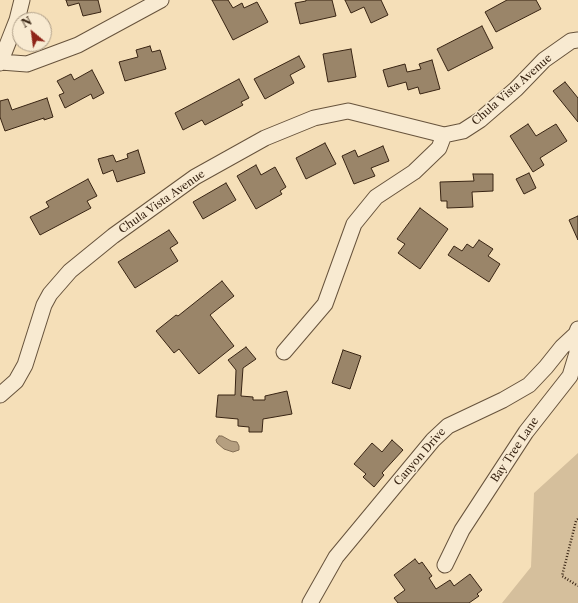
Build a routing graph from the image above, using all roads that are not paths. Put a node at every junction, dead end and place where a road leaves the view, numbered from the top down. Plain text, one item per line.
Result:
1 (22, 0) edge
2 (160, 0) edge
3 (578, 40) edge
4 (0, 62) edge
5 (444, 135) junction
6 (577, 332) edge
7 (284, 352) dead end
8 (0, 395) edge
9 (445, 565) dead end
10 (310, 603) edge

1 - 4 street
2 - 4 street
3 - 5 street, Chula Vista Avenue
5 - 7 street
5 - 8 street, Chula Vista Avenue
6 - 9 street, Bay Tree Lane
6 - 10 street, Canyon Drive

